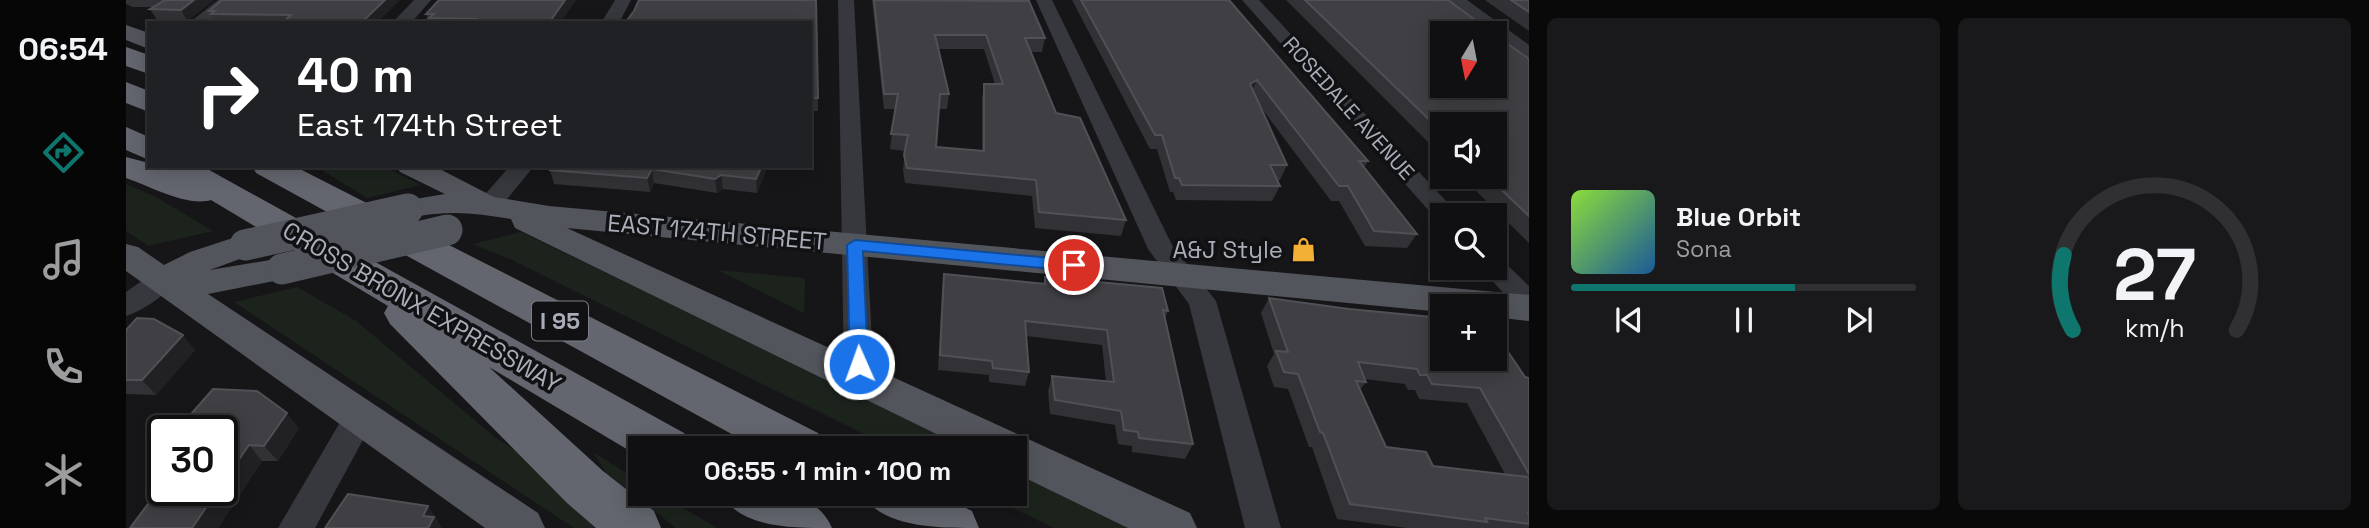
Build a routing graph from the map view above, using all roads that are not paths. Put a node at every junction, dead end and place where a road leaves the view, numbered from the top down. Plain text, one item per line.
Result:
1 (229, 0) edge
2 (423, 0) edge
3 (623, 0) edge
4 (846, 0) edge
5 (1044, 0) edge
6 (1250, 0) edge
7 (1456, 0) edge
8 (201, 21) edge
9 (403, 21) edge
10 (611, 21) edge
11 (126, 32) edge
12 (147, 41) edge
13 (1529, 54) edge
14 (126, 55) edge
15 (147, 65) edge
16 (126, 91) edge
17 (147, 102) edge
18 (126, 137) edge
19 (147, 149) edge
20 (126, 167) edge
21 (180, 168) edge
22 (272, 168) edge
23 (297, 168) edge
24 (414, 168) edge
25 (521, 168) edge
26 (334, 201) junction
27 (1436, 203) edge
28 (491, 204) junction
29 (247, 207) junction
30 (855, 245) junction
31 (126, 255) edge
32 (363, 273) junction
33 (1182, 275) junction
34 (1506, 280) edge
35 (144, 283) edge
36 (126, 306) edge
37 (1529, 306) edge
38 (859, 379) junction
39 (360, 416) junction
40 (646, 436) edge
41 (778, 436) edge
42 (980, 436) edge
43 (1027, 459) edge
44 (767, 506) edge
45 (910, 506) edge
46 (296, 528) edge
47 (522, 528) edge
48 (635, 528) edge
49 (806, 528) edge
50 (953, 528) edge
51 (1174, 528) edge
52 (1263, 528) edge

1 - 8 street
2 - 9 street
3 - 10 street
4 - 30 street
5 - 33 street
6 - 27 street, ROSEDALE AVENUE
7 - 13 street
11 - 12 main road
14 - 15 highway
16 - 17 highway
18 - 19 highway
20 - 29 highway
21 - 29 highway, CROSS BRONX EXPRESSWAY / I 95
22 - 26 highway, CROSS BRONX EXPRESSWAY / I 95
23 - 26 highway
24 - 28 main road
25 - 28 street
26 - 41 highway, CROSS BRONX EXPRESSWAY / I 95
28 - 30 main road, EAST 174TH STREET
28 - 35 main road, EAST 174TH STREET, bridge
28 - 35 main road, bridge
28 - 38 main road
29 - 32 highway, CROSS BRONX EXPRESSWAY / I 95
30 - 33 main road, EAST 174TH STREET
30 - 38 street
31 - 35 main road
32 - 40 highway, CROSS BRONX EXPRESSWAY / I 95
32 - 48 highway
33 - 37 main road, EAST 174TH STREET
33 - 52 street
34 - 37 street
35 - 36 street
35 - 39 main road
38 - 42 main road
39 - 46 street
39 - 47 main road
43 - 51 main road
44 - 49 highway
45 - 50 highway

